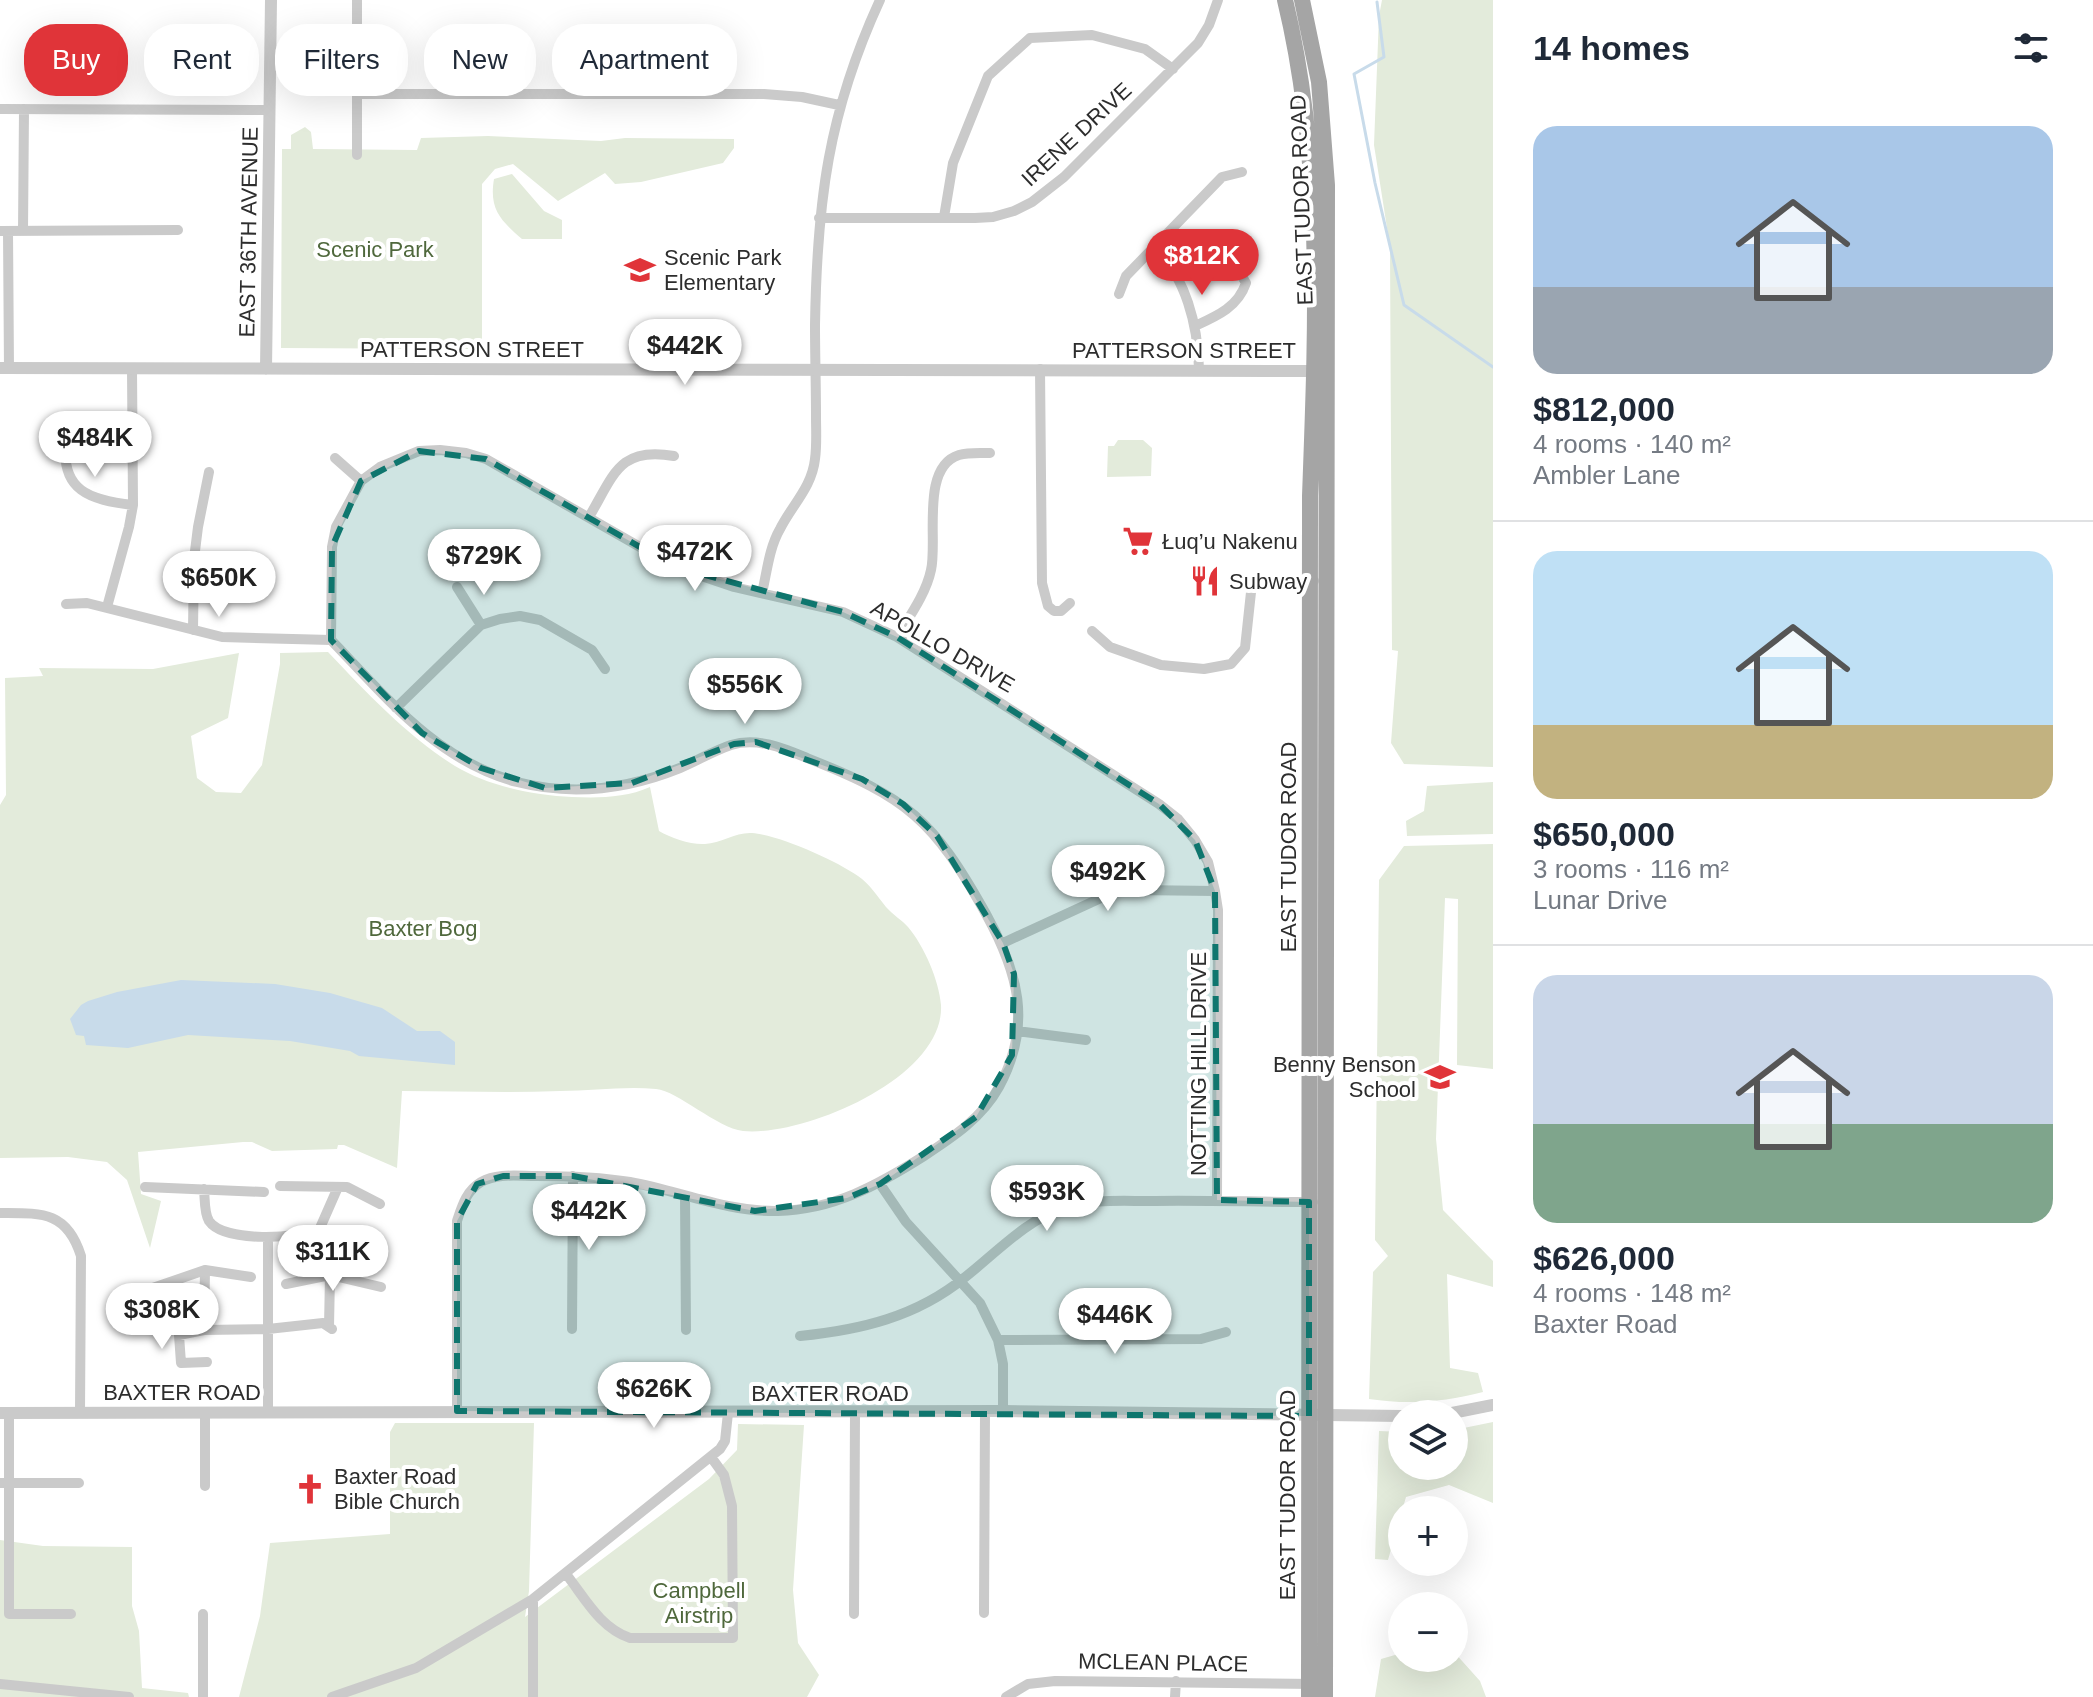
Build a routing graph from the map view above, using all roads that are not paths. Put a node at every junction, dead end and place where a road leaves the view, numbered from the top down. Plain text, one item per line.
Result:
1 (271, 0) edge
2 (357, 0) edge
3 (880, 0) edge
4 (1218, 0) edge
5 (1285, 0) edge
6 (1302, 0) edge
7 (357, 24) edge
8 (1173, 69) junction
9 (408, 94) edge
10 (357, 96) edge
11 (839, 105) junction
12 (0, 109) edge
13 (24, 109) junction
14 (269, 110) junction
15 (357, 155) dead end
16 (1242, 172) dead end
17 (944, 217) junction
18 (819, 218) junction
19 (178, 230) dead end
20 (4, 231) edge
21 (23, 231) junction
22 (1153, 246) junction
23 (1227, 259) dead end
24 (1119, 294) dead end
25 (1195, 326) junction
26 (4, 368) edge
27 (132, 369) junction
28 (266, 369) junction
29 (1040, 369) junction
30 (1199, 369) junction
31 (816, 370) junction
32 (1320, 371) junction
33 (66, 441) dead end
34 (990, 453) dead end
35 (674, 456) dead end
36 (335, 458) dead end
37 (209, 472) dead end
38 (361, 481) junction
39 (133, 505) junction
40 (589, 517) junction
41 (1318, 581) junction
42 (457, 587) dead end
43 (762, 593) junction
44 (1070, 603) dead end
45 (66, 604) dead end
46 (107, 607) junction
47 (481, 625) junction
48 (193, 630) junction
49 (1092, 631) dead end
50 (897, 637) junction
51 (331, 640) junction
52 (605, 669) dead end
53 (396, 708) junction
54 (1159, 804) joint
55 (1215, 891) junction
56 (1003, 943) junction
57 (1017, 1031) junction
58 (1086, 1040) dead end
59 (573, 1176) junction
60 (880, 1184) junction
61 (280, 1186) dead end
62 (145, 1187) dead end
63 (338, 1187) junction
64 (204, 1189) junction
65 (264, 1192) dead end
66 (685, 1196) junction
67 (1217, 1200) junction
68 (1317, 1202) junction
69 (380, 1204) dead end
70 (0, 1213) edge
71 (268, 1237) junction
72 (205, 1270) junction
73 (330, 1275) junction
74 (251, 1277) dead end
75 (962, 1281) junction
76 (286, 1284) dead end
77 (381, 1287) dead end
78 (144, 1291) dead end
79 (268, 1329) junction
80 (572, 1329) dead end
81 (204, 1330) junction
82 (686, 1330) dead end
83 (1226, 1332) dead end
84 (800, 1336) dead end
85 (998, 1340) junction
86 (207, 1362) dead end
87 (1493, 1405) edge
88 (1468, 1410) edge
89 (457, 1411) junction
90 (1003, 1411) junction
91 (205, 1412) junction
92 (268, 1412) junction
93 (985, 1412) junction
94 (4, 1413) edge
95 (80, 1413) junction
96 (728, 1413) junction
97 (855, 1413) junction
98 (1317, 1416) junction
99 (1388, 1416) edge
100 (711, 1457) junction
101 (4, 1483) edge
102 (79, 1483) dead end
103 (205, 1486) dead end
104 (566, 1574) junction
105 (533, 1599) junction
106 (984, 1613) dead end
107 (71, 1614) dead end
108 (203, 1614) dead end
109 (854, 1614) dead end
110 (1176, 1681) junction
111 (1253, 1683) junction
112 (0, 1684) edge
113 (1317, 1691) edge
114 (129, 1697) edge
115 (203, 1697) edge
116 (332, 1697) edge
117 (533, 1697) edge
118 (1006, 1697) edge
119 (1175, 1697) edge
120 (1253, 1697) edge

1 - 14 street, EAST 36TH AVENUE
2 - 7 street
3 - 11 street
4 - 8 street, IRENE DRIVE
5 - 32 main road, EAST TUDOR ROAD
6 - 32 main road, EAST TUDOR ROAD
8 - 17 street, IRENE DRIVE
8 - 17 street
9 - 11 street
10 - 15 street
11 - 18 street
12 - 13 street
13 - 14 street
13 - 21 street
14 - 28 street, EAST 36TH AVENUE
16 - 22 street
17 - 18 street, IRENE DRIVE
18 - 31 street
19 - 21 street
20 - 21 street
20 - 26 street
22 - 24 street
22 - 25 street
23 - 25 street
25 - 30 street
26 - 27 street, PATTERSON STREET
27 - 28 street, PATTERSON STREET
27 - 39 street
28 - 31 street, PATTERSON STREET
29 - 30 street, PATTERSON STREET
29 - 31 street, PATTERSON STREET
29 - 44 street, PATTERSON STREET
30 - 32 street, PATTERSON STREET
31 - 43 street
32 - 41 main road, EAST TUDOR ROAD
33 - 39 street
34 - 50 street
35 - 40 street
36 - 38 street
37 - 48 street
38 - 40 street, APOLLO DRIVE
38 - 51 street
39 - 46 street
40 - 43 street, APOLLO DRIVE
41 - 49 street
41 - 68 main road, EAST TUDOR ROAD
42 - 47 street
43 - 50 street, APOLLO DRIVE
45 - 46 street
46 - 48 street
47 - 52 street
47 - 53 street
48 - 51 street
50 - 54 street, APOLLO DRIVE
51 - 53 street
53 - 56 street
54 - 55 street, NOTTING HILL DRIVE
55 - 56 street
55 - 67 street, NOTTING HILL DRIVE
56 - 57 street
57 - 58 street
57 - 60 street
59 - 66 street
59 - 80 street
59 - 89 street
60 - 66 street
60 - 75 street
61 - 63 street
62 - 64 street
63 - 69 street
63 - 71 street
64 - 65 street
64 - 71 street
66 - 82 street
67 - 68 street
67 - 75 street
68 - 98 main road, EAST TUDOR ROAD
70 - 95 street
71 - 79 street
72 - 74 street
72 - 78 street
72 - 81 street
73 - 76 street
73 - 77 street
73 - 79 street
75 - 84 street
75 - 85 street
79 - 81 street
79 - 92 street
81 - 86 street
83 - 85 street
85 - 90 street
87 - 88 street
89 - 92 street, BAXTER ROAD
89 - 96 street, BAXTER ROAD
90 - 93 street, BAXTER ROAD
90 - 98 street, BAXTER ROAD
91 - 92 street, BAXTER ROAD
91 - 95 street, BAXTER ROAD
91 - 103 street
93 - 97 street, BAXTER ROAD
93 - 106 street
94 - 95 street, BAXTER ROAD
94 - 101 street
96 - 97 street, BAXTER ROAD
96 - 100 street
97 - 109 street
98 - 99 street, BAXTER ROAD
98 - 113 main road, EAST TUDOR ROAD
100 - 104 street
100 - 104 street
101 - 102 street
101 - 107 street
104 - 105 street
105 - 116 street
105 - 117 street
108 - 115 street
110 - 111 street, MCLEAN PLACE
110 - 118 street, MCLEAN PLACE
110 - 119 street
111 - 113 street, MCLEAN PLACE
111 - 120 street
112 - 114 street

